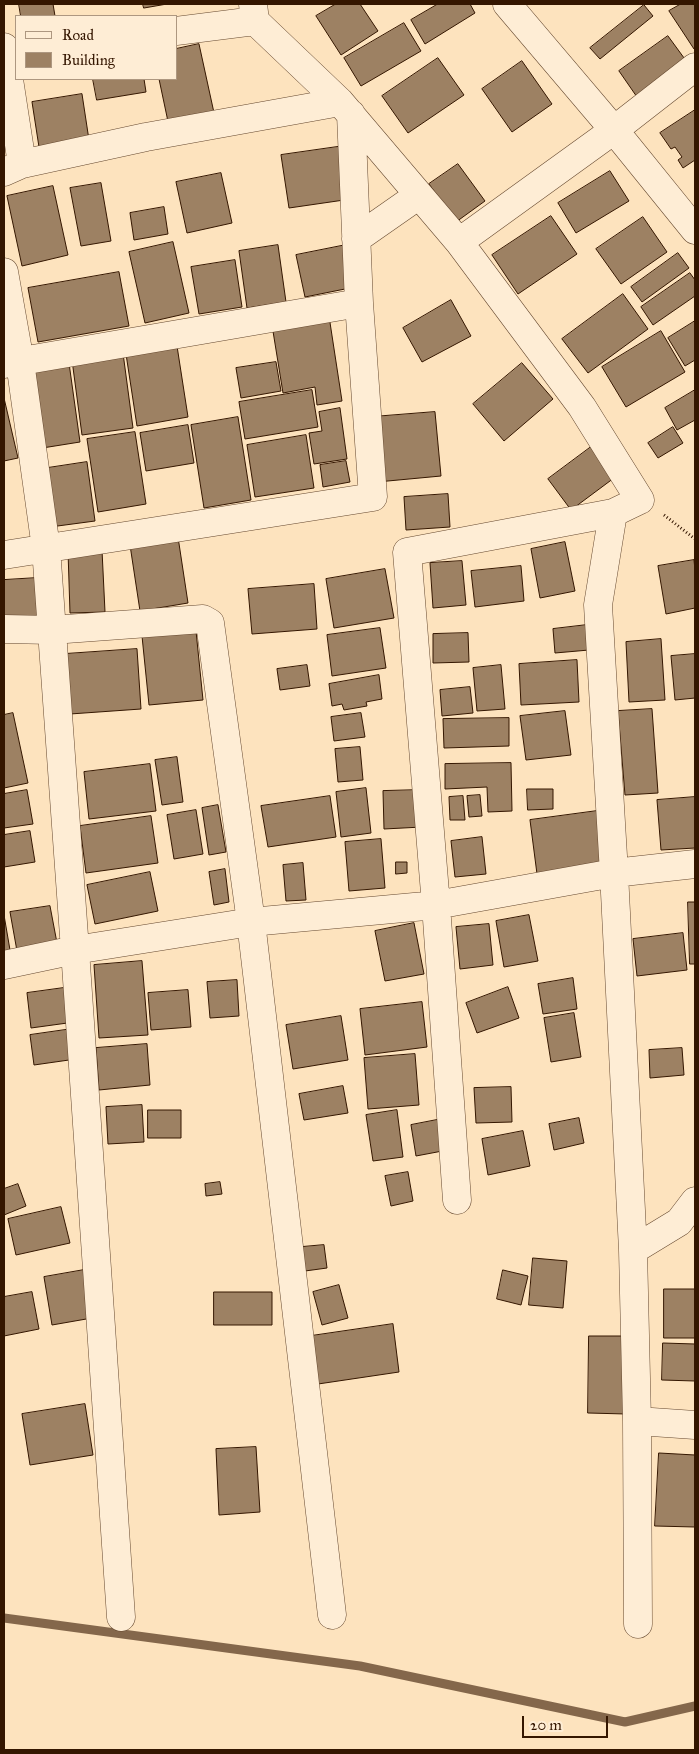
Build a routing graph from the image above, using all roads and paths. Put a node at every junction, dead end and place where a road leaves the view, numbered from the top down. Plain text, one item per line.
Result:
1 (507, 4) edge
2 (254, 12) edge
3 (178, 31) edge
4 (7, 52) edge
5 (695, 67) edge
6 (345, 108) junction
7 (614, 130) junction
8 (13, 168) edge
9 (419, 195) junction
10 (695, 230) edge
11 (356, 239) junction
12 (459, 242) junction
13 (4, 272) edge
14 (358, 302) junction
15 (12, 363) edge
16 (640, 500) junction
17 (613, 513) junction
18 (695, 539) edge
19 (46, 548) junction
20 (4, 555) edge
21 (4, 629) edge
22 (52, 630) junction
23 (695, 864) edge
24 (614, 874) junction
25 (436, 905) junction
26 (251, 922) junction
27 (75, 950) junction
28 (4, 965) edge
29 (457, 1200) dead end
30 (695, 1201) edge
31 (633, 1250) junction
32 (637, 1421) junction
33 (695, 1425) edge
34 (332, 1615) dead end
35 (121, 1617) dead end
36 (638, 1624) dead end

1 - 7 street
2 - 3 street
2 - 6 street
4 - 8 street
5 - 7 street
6 - 8 street
6 - 9 street
6 - 11 street
7 - 10 street
7 - 12 street
9 - 11 street
9 - 12 street
11 - 14 street
12 - 16 street
13 - 15 street
14 - 15 street
14 - 19 street
15 - 19 street
16 - 17 street
16 - 18 path
17 - 24 street
17 - 25 street
19 - 20 street
19 - 22 street
21 - 22 street
22 - 26 street
22 - 27 street
23 - 24 street
24 - 25 street
24 - 31 street
25 - 26 street
25 - 29 street
26 - 27 street
26 - 34 street
27 - 28 street
27 - 35 street
30 - 31 street
31 - 32 street
32 - 33 street
32 - 36 street

